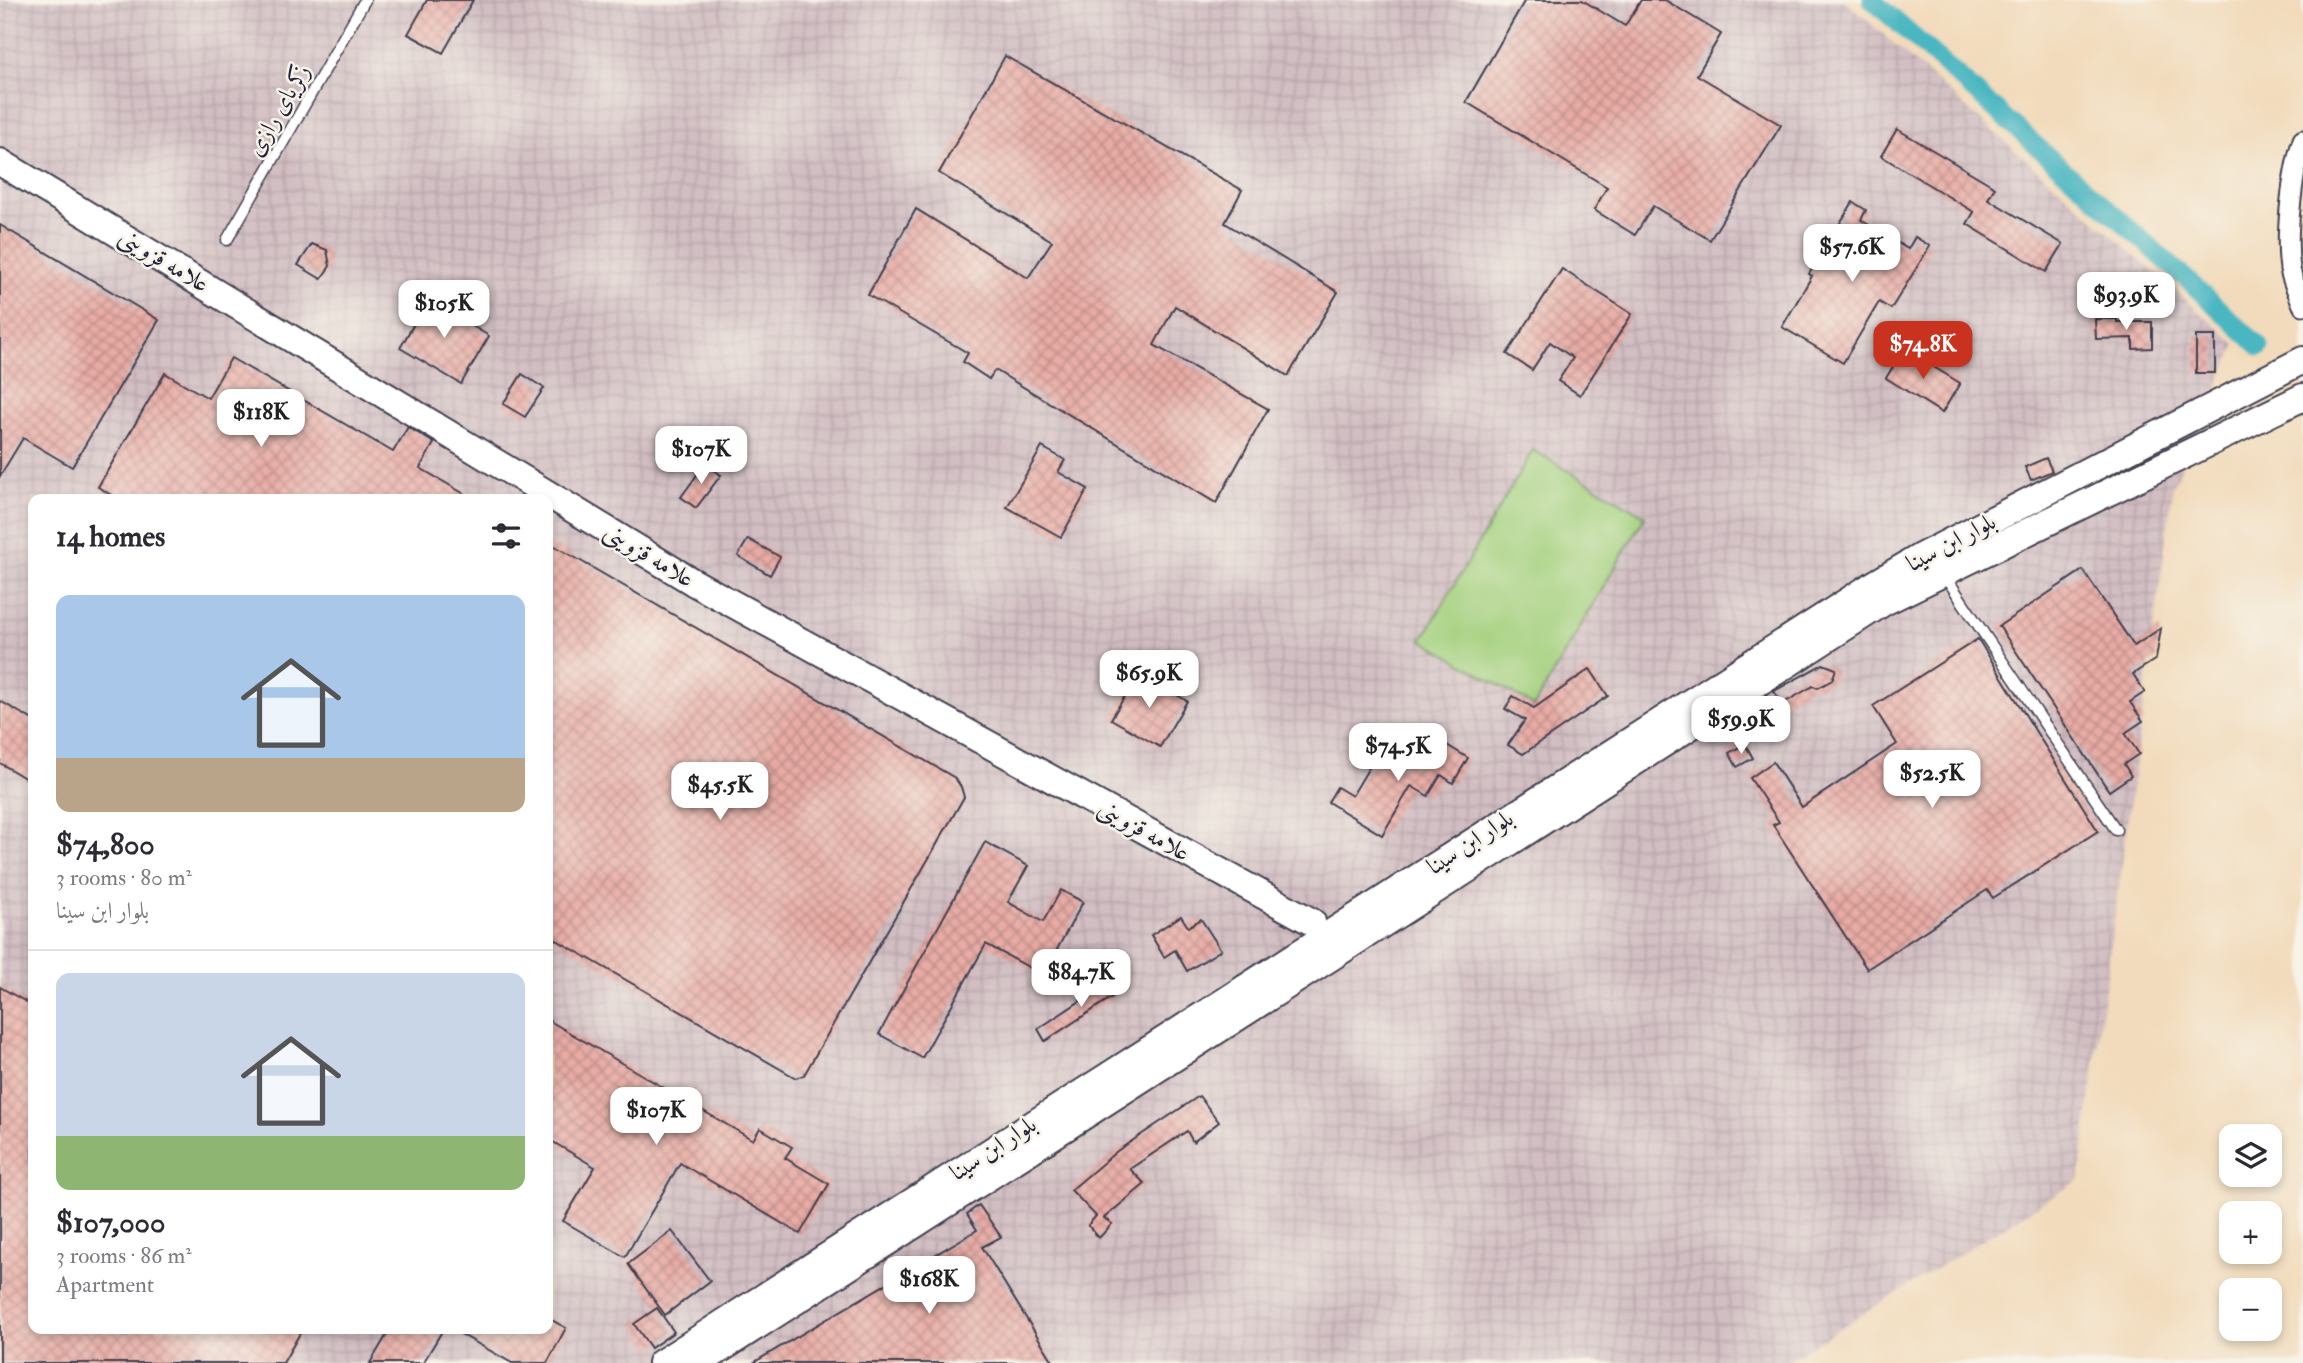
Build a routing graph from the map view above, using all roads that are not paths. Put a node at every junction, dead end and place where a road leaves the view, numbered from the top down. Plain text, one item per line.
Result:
1 (365, 0) edge
2 (2303, 142) edge
3 (0, 162) edge
4 (227, 240) dead end
5 (2303, 305) edge
6 (2303, 360) edge
7 (2303, 397) edge
8 (548, 494) edge
9 (553, 497) edge
10 (1943, 572) junction
11 (2116, 830) dead end
12 (1312, 922) dead end
13 (661, 1363) edge
14 (699, 1363) edge

1 - 4 lane, زکریای رازی
2 - 5 street
3 - 8 street, علامه قزوینی
6 - 13 street, بلوار ابن سینا
7 - 10 street, بلوار ابن سینا
9 - 12 street, علامه قزوینی
10 - 11 lane
10 - 14 street, بلوار ابن سینا

